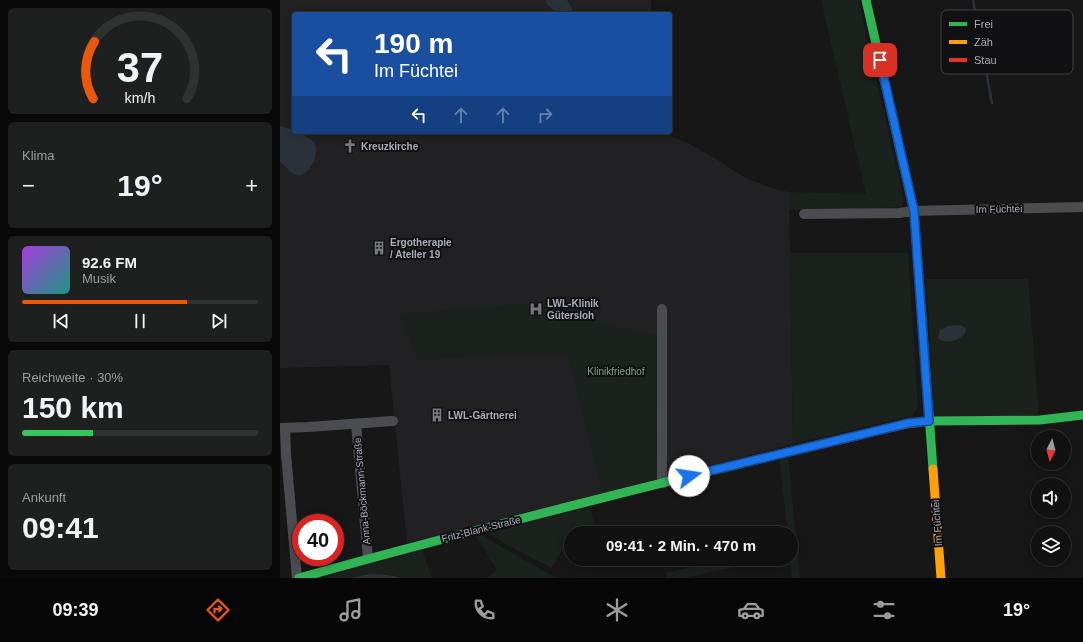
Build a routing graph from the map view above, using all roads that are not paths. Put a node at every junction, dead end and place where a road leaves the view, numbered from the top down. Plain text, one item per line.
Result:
1 (866, 0) edge
2 (1083, 207) edge
3 (914, 211) junction
4 (804, 214) dead end
5 (662, 309) dead end
6 (1083, 415) edge
7 (393, 420) dead end
8 (929, 421) junction
9 (356, 424) junction
10 (283, 428) edge
11 (663, 483) junction
12 (368, 558) junction
13 (298, 578) edge
14 (941, 578) edge

1 - 3 street, Im Füchtei
2 - 3 street, Im Füchtei
3 - 4 street, Im Füchtei
3 - 8 street, Im Füchtei
5 - 11 street
6 - 8 street
7 - 9 street, Anna-Böckmann-Straße
8 - 11 street, Fritz-Blank-Straße
8 - 14 street, Im Füchtei
9 - 10 street, Anna-Böckmann-Straße
9 - 12 street, Anna-Böckmann-Straße
10 - 13 street
11 - 12 street, Fritz-Blank-Straße
12 - 13 street, Fritz-Blank-Straße

